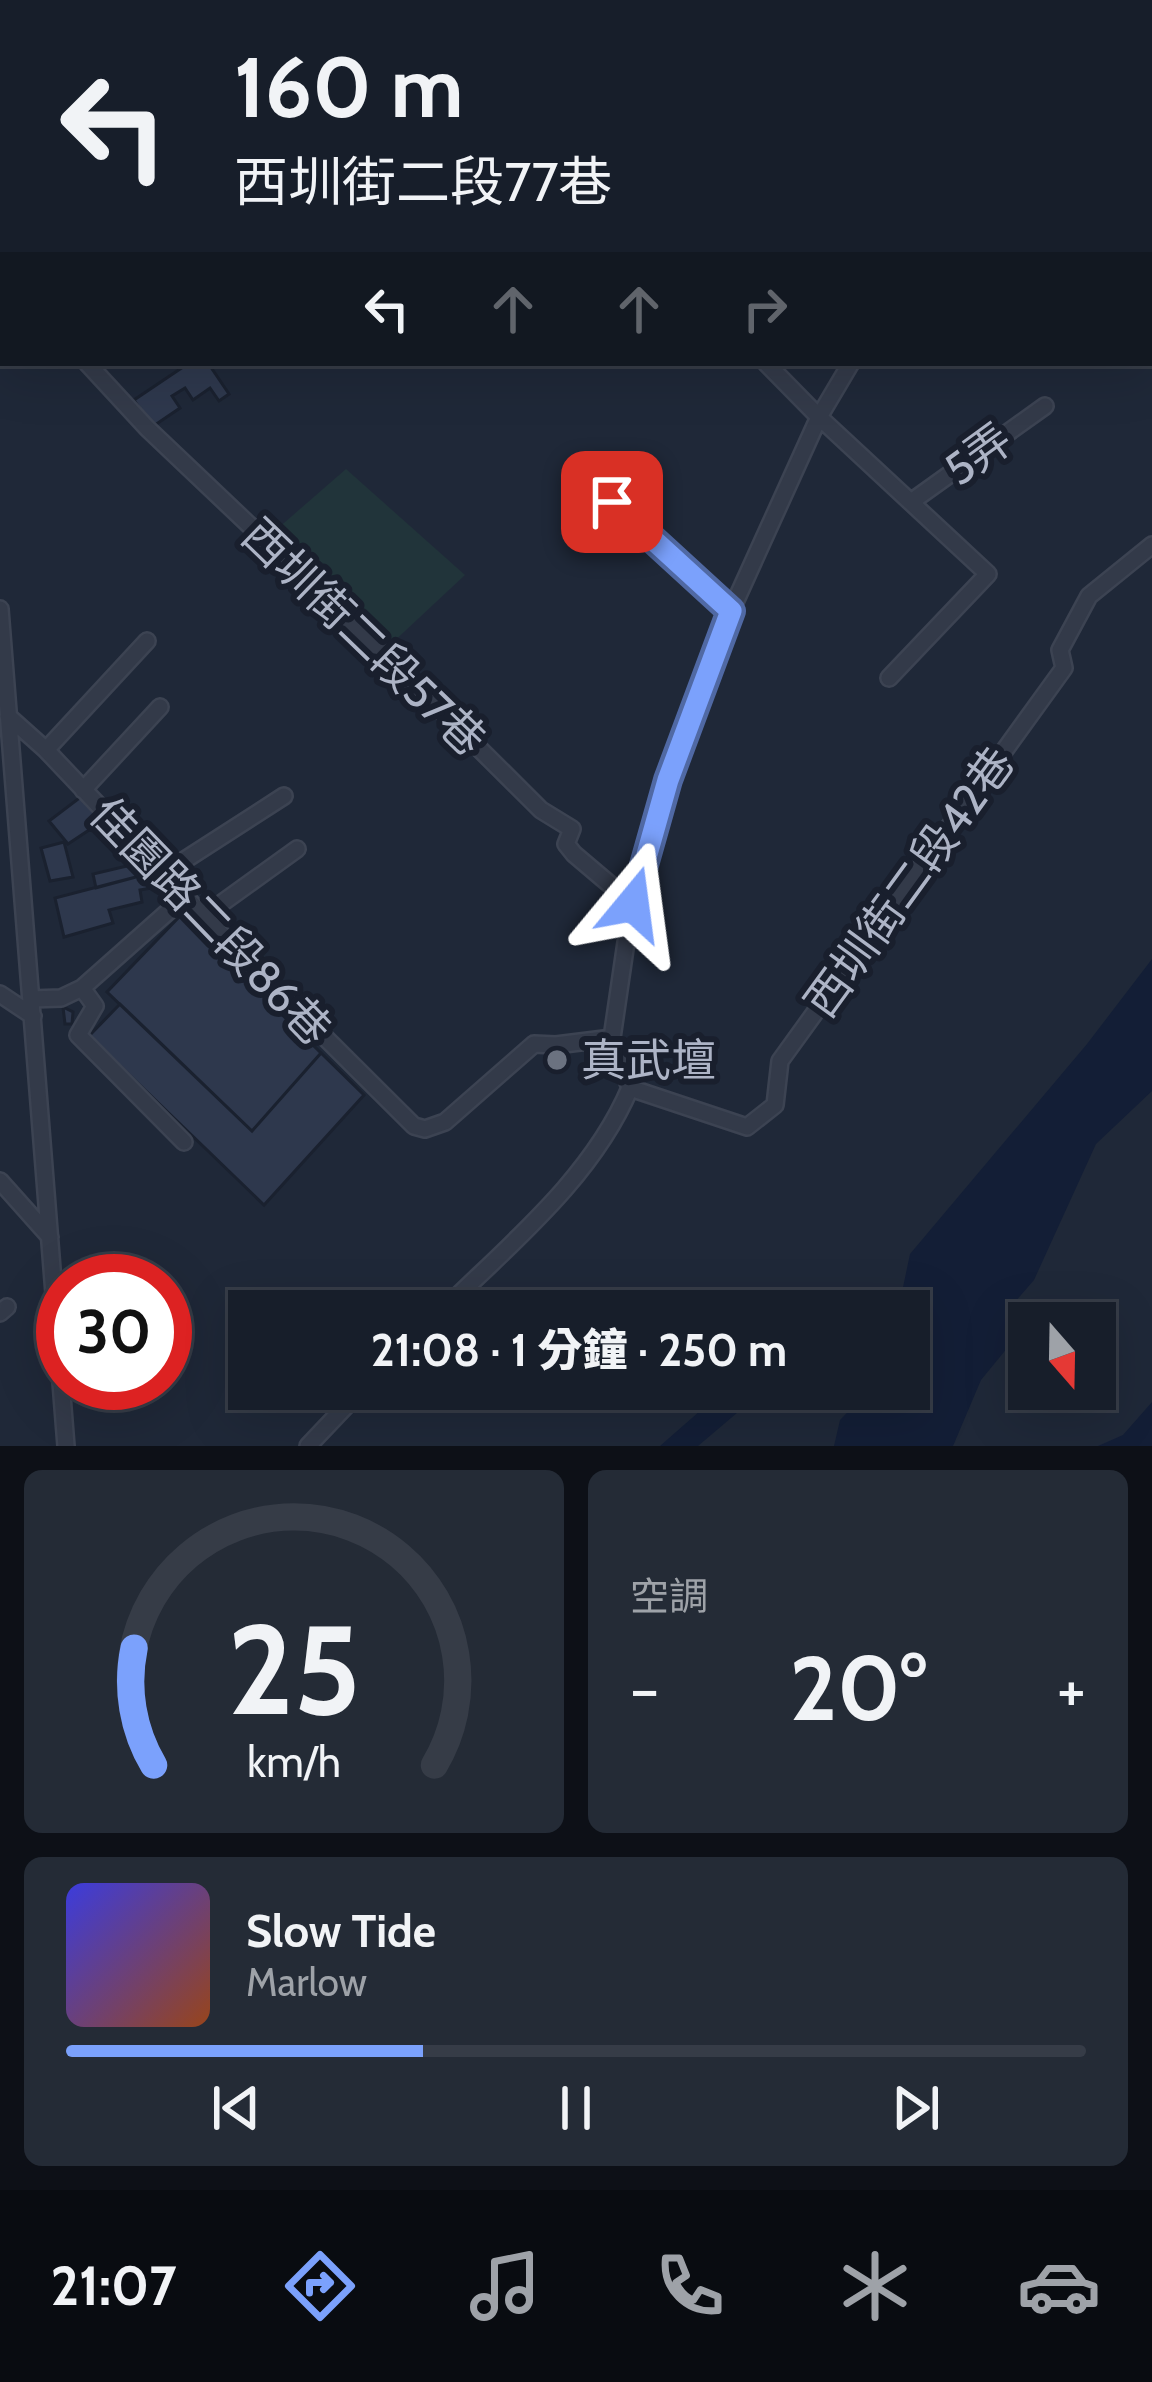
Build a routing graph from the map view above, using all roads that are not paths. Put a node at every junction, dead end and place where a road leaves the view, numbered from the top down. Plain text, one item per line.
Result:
1 (89, 366) edge
2 (769, 366) edge
3 (849, 366) edge
4 (1045, 406) dead end
5 (819, 417) junction
6 (911, 502) junction
7 (594, 519) dead end
8 (1152, 545) edge
9 (0, 609) edge
10 (731, 611) junction
11 (147, 641) dead end
12 (890, 678) dead end
13 (160, 706) dead end
14 (4, 713) edge
15 (46, 750) junction
16 (83, 790) junction
17 (284, 796) dead end
18 (297, 849) dead end
19 (163, 874) junction
20 (633, 904) junction
21 (171, 909) dead end
22 (204, 916) junction
23 (82, 988) junction
24 (0, 994) edge
25 (32, 1007) junction
26 (612, 1038) junction
27 (630, 1088) junction
28 (184, 1142) dead end
29 (0, 1181) edge
30 (51, 1238) junction
31 (464, 1290) edge
32 (342, 1410) edge
33 (66, 1446) edge
34 (308, 1446) edge

1 - 20 street, 西圳街二段57巷
2 - 5 street
3 - 5 street
4 - 6 street, 5弄
5 - 6 street
5 - 10 street
6 - 12 street
7 - 10 street
8 - 27 street, 西圳街二段42巷
9 - 14 street
10 - 20 street
11 - 15 street
13 - 16 street
14 - 15 street, 佳園路二段86巷
14 - 25 street
15 - 16 street, 佳園路二段86巷
16 - 19 street, 佳園路二段86巷
17 - 19 street
18 - 22 street
19 - 22 street, 佳園路二段86巷
20 - 26 street
21 - 23 street
22 - 26 street, 佳園路二段86巷
23 - 25 street
23 - 28 street
24 - 25 street
25 - 30 street
26 - 27 street
27 - 31 street
29 - 30 street
30 - 33 street
32 - 34 street

